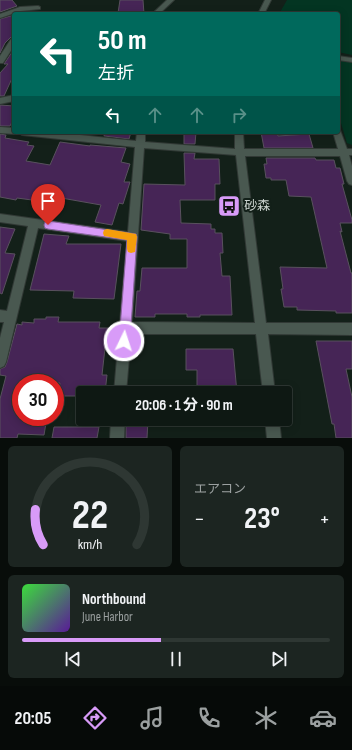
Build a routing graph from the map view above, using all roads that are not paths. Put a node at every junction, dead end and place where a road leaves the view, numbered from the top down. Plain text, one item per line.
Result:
1 (35, 0) edge
2 (171, 0) edge
3 (268, 0) edge
4 (40, 6) junction
5 (35, 12) edge
6 (157, 12) edge
7 (262, 12) edge
8 (0, 16) edge
9 (12, 44) edge
10 (340, 58) edge
11 (352, 60) edge
12 (0, 61) edge
13 (12, 98) edge
14 (0, 101) edge
15 (0, 130) edge
16 (12, 131) edge
17 (42, 134) edge
18 (141, 134) edge
19 (239, 134) edge
20 (338, 134) edge
21 (140, 144) junction
22 (342, 152) junction
23 (352, 152) edge
24 (240, 153) junction
25 (352, 181) edge
26 (0, 218) edge
27 (34, 223) junction
28 (132, 237) junction
29 (5, 316) edge
30 (125, 328) junction
31 (261, 328) junction
32 (352, 329) edge
33 (0, 362) edge
34 (121, 386) edge
35 (268, 386) edge
36 (118, 426) edge
37 (273, 426) edge
38 (117, 438) edge
39 (274, 438) edge

1 - 4 street
2 - 6 street
3 - 7 street
4 - 5 street
4 - 8 street
9 - 12 street
10 - 11 street
13 - 14 street
15 - 16 street
17 - 21 street
18 - 21 street
19 - 24 street
20 - 22 street
21 - 24 street
21 - 28 street
22 - 23 street
22 - 24 street
22 - 25 street
24 - 31 street
26 - 27 street
27 - 28 street
27 - 29 street
28 - 30 street
29 - 33 street
30 - 31 street
30 - 34 street
31 - 32 street
31 - 35 street
36 - 38 street
37 - 39 street

